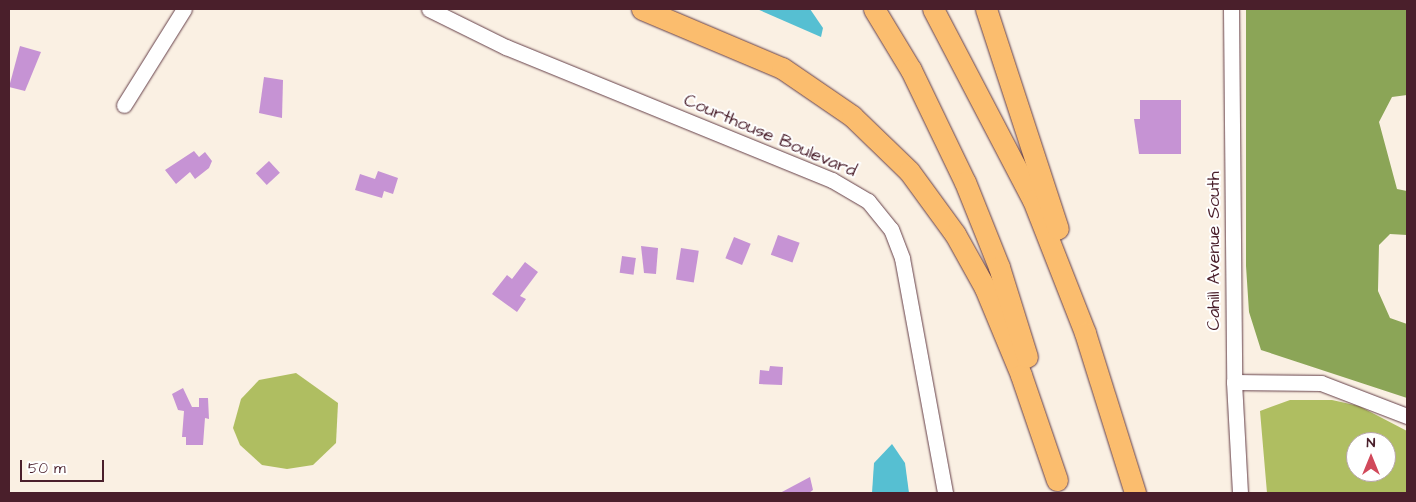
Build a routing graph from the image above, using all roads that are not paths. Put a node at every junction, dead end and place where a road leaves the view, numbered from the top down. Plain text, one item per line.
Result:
1 (184, 9) edge
2 (429, 9) edge
3 (642, 9) edge
4 (874, 9) edge
5 (933, 9) edge
6 (986, 9) edge
7 (1231, 9) edge
8 (124, 104) dead end
9 (1234, 382) junction
10 (1103, 388) junction
11 (1407, 416) edge
12 (1058, 487) edge
13 (946, 493) edge
14 (1135, 493) edge
15 (1240, 493) edge

1 - 8 street
2 - 13 street, Courthouse Boulevard
3 - 12 highway
4 - 12 highway
5 - 10 highway
6 - 10 highway
7 - 9 street, Cahill Avenue South
9 - 11 street
9 - 15 street, Cahill Avenue South
10 - 14 highway

